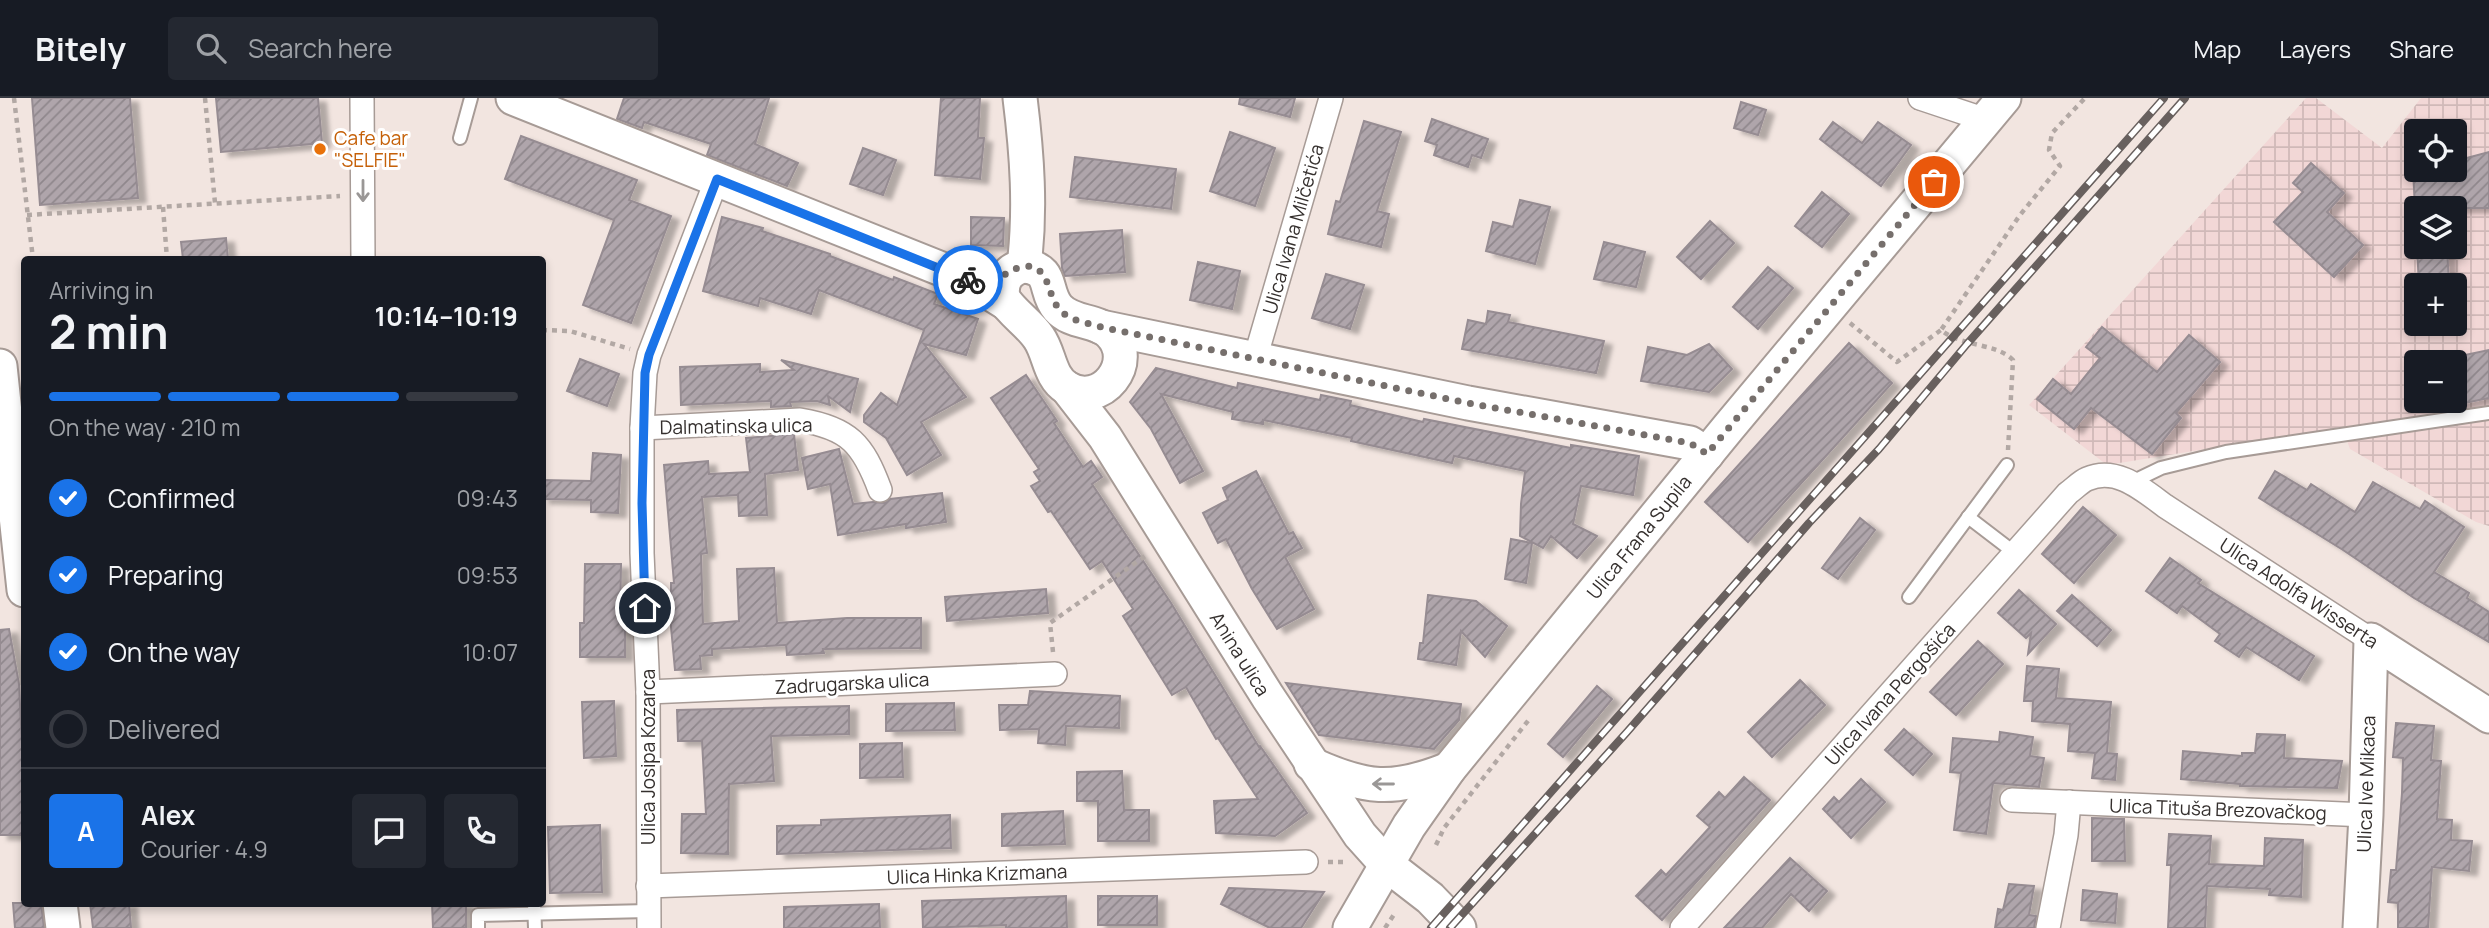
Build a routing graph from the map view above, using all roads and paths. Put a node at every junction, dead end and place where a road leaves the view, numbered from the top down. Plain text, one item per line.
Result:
1 (14, 98) edge
2 (205, 98) edge
3 (362, 98) edge
4 (471, 98) edge
5 (513, 98) edge
6 (1020, 98) edge
7 (1331, 98) edge
8 (1920, 98) edge
9 (2085, 98) edge
10 (1995, 109) edge
11 (460, 138) dead end
12 (717, 179) junction
13 (363, 195) junction
14 (215, 204) junction
15 (163, 207) junction
16 (27, 215) junction
17 (33, 256) edge
18 (167, 256) edge
19 (363, 256) edge
20 (1020, 279) junction
21 (1844, 319) dead end
22 (1101, 327) junction
23 (546, 330) edge
24 (1941, 330) junction
25 (1159, 339) junction
26 (649, 355) junction
27 (1255, 359) junction
28 (0, 366) edge
29 (1113, 375) junction
30 (1067, 388) junction
31 (2489, 413) edge
32 (642, 428) junction
33 (1105, 437) junction
34 (1707, 454) junction
35 (2007, 465) joint
36 (2107, 475) joint
37 (2132, 482) junction
38 (880, 489) dead end
39 (1968, 517) junction
40 (1168, 540) junction
41 (2015, 553) junction
42 (21, 562) edge
43 (1909, 597) dead end
44 (2371, 640) junction
45 (1055, 674) joint
46 (648, 692) junction
47 (2489, 716) edge
48 (1311, 764) junction
49 (1449, 769) junction
50 (2012, 800) dead end
51 (2069, 802) junction
52 (2367, 815) junction
53 (1306, 862) dead end
54 (1386, 864) junction
55 (648, 886) junction
56 (60, 907) edge
57 (535, 908) edge
58 (1395, 913) dead end
59 (478, 915) edge
60 (649, 920) edge
61 (63, 928) edge
62 (536, 928) edge
63 (1350, 928) edge
64 (1385, 928) edge
65 (1459, 928) edge
66 (1682, 928) edge
67 (2048, 928) edge
68 (2360, 928) edge

1 - 16 path
2 - 14 path
3 -> 13 street
4 - 11 lane
5 - 12 main road
6 - 20 main road
7 - 27 street, Ulica Ivana Milčetića
8 - 10 street
9 - 24 path
10 - 34 main road, Ulica Frana Supila
12 - 20 main road
12 - 26 street, Ulica Josipa Kozarca
13 - 14 path
13 - 19 street
14 - 15 path
15 - 16 path
15 - 18 path
16 - 17 path
20 - 22 main road
20 - 30 main road, Anina ulica
21 - 24 path
22 - 25 main road
22 - 29 main road
23 - 26 path
24 - 35 path
25 - 27 main road
25 - 29 main road
26 - 32 street, Ulica Josipa Kozarca
27 - 34 main road
28 - 42 main road
29 - 30 main road
29 - 33 main road
30 - 33 main road, Anina ulica
31 - 37 lane
32 - 38 street, Dalmatinska ulica
32 - 46 street, Ulica Josipa Kozarca
33 - 40 main road, Anina ulica
34 - 49 main road, Ulica Frana Supila
35 - 39 lane
36 - 37 street, Ulica Adolfa Wisserta
36 - 41 street, Ulica Ivana Pergošića
37 - 44 street, Ulica Adolfa Wisserta
39 - 41 lane
39 - 43 lane
40 - 45 path
40 - 48 main road, Anina ulica
41 - 66 street, Ulica Ivana Pergošića
44 - 47 main road, Ulica Adolfa Wisserta
44 - 52 main road, Ulica Ive Mikaca
45 - 46 street, Zadrugarska ulica
46 - 55 street, Ulica Josipa Kozarca
49 -> 48 main road
48 - 54 main road, Anina ulica
49 - 54 main road, Ulica Frana Supila
50 - 51 street, Ulica Tituša Brezovačkog
51 - 52 street, Ulica Tituša Brezovačkog
51 - 67 street
52 - 68 main road, Ulica Ive Mikaca
53 - 55 street, Ulica Hinka Krizmana
54 - 63 main road, Ulica Frana Supila
54 - 65 main road, Anina ulica
55 - 60 street, Ulica Josipa Kozarca
56 - 61 main road
57 - 59 lane
57 - 60 lane
57 - 62 lane
58 - 64 path

